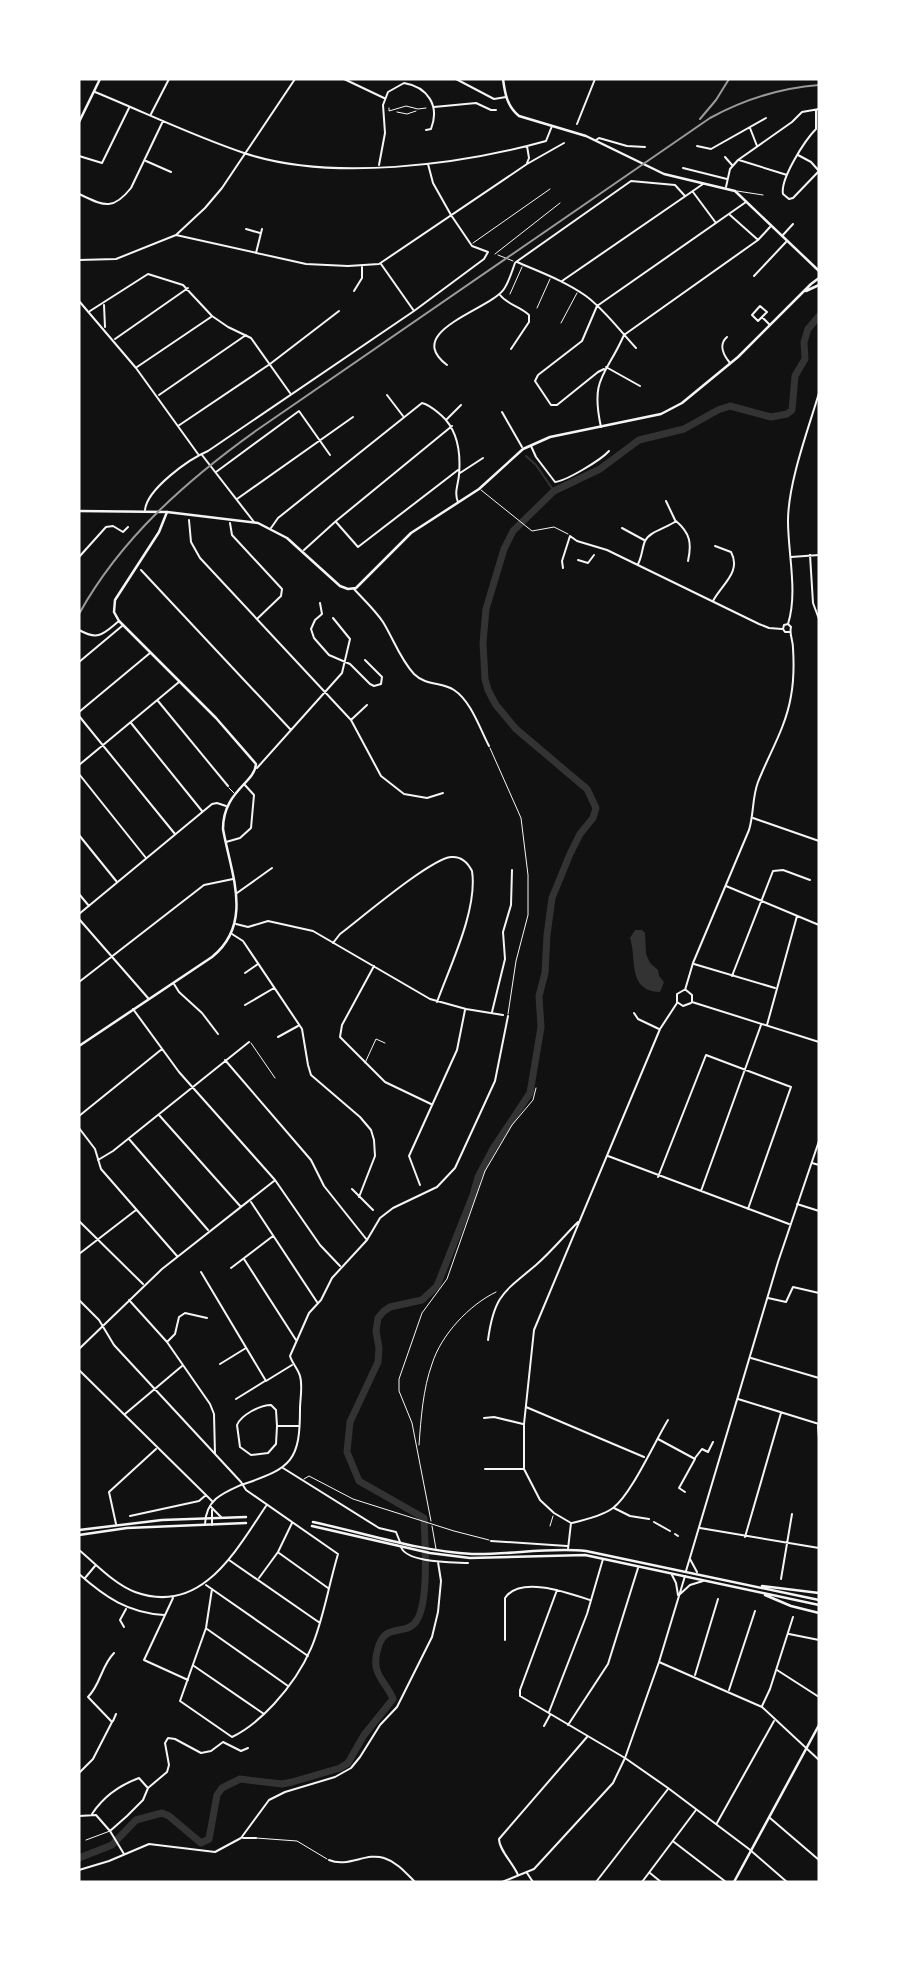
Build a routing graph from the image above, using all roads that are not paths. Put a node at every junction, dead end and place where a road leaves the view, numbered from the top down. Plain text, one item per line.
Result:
1 (100, 79) edge
2 (169, 79) edge
3 (295, 79) edge
4 (344, 79) edge
5 (354, 79) edge
6 (456, 79) edge
7 (503, 79) edge
8 (595, 79) edge
9 (404, 81) edge
10 (352, 83) junction
11 (94, 91) junction
12 (481, 93) junction
13 (506, 97) junction
14 (384, 99) junction
15 (476, 103) junction
16 (130, 106) junction
17 (431, 107) junction
18 (426, 108) dead end
19 (418, 109) junction
20 (496, 110) dead end
21 (818, 110) edge
22 (389, 111) joint
23 (395, 111) junction
24 (382, 112) junction
25 (151, 115) junction
26 (766, 118) dead end
27 (163, 120) junction
28 (79, 122) edge
29 (577, 124) dead end
30 (552, 126) junction
31 (750, 128) junction
32 (426, 130) dead end
33 (814, 131) junction
34 (819, 135) edge
35 (595, 140) junction
36 (564, 143) dead end
37 (527, 146) junction
38 (697, 146) dead end
39 (645, 147) dead end
40 (757, 147) junction
41 (245, 154) junction
42 (797, 155) junction
43 (79, 156) edge
44 (724, 157) dead end
45 (145, 160) junction
46 (738, 160) junction
47 (428, 164) junction
48 (527, 164) junction
49 (732, 166) junction
50 (379, 167) junction
51 (682, 168) dead end
52 (171, 172) dead end
53 (788, 176) junction
54 (728, 179) junction
55 (704, 183) junction
56 (726, 187) junction
57 (550, 189) dead end
58 (693, 191) junction
59 (735, 191) junction
60 (79, 194) edge
61 (685, 195) junction
62 (763, 195) dead end
63 (747, 201) junction
64 (559, 202) dead end
65 (729, 214) junction
66 (451, 215) junction
67 (716, 223) junction
68 (793, 224) dead end
69 (770, 226) junction
70 (246, 229) dead end
71 (176, 235) junction
72 (782, 237) junction
73 (758, 240) junction
74 (786, 241) junction
75 (471, 244) junction
76 (488, 252) junction
77 (256, 254) junction
78 (495, 254) junction
79 (79, 260) edge
80 (515, 262) junction
81 (381, 263) junction
82 (523, 265) junction
83 (362, 266) junction
84 (819, 271) edge
85 (754, 276) dead end
86 (551, 277) junction
87 (819, 278) edge
88 (562, 281) junction
89 (819, 285) edge
90 (188, 288) junction
91 (354, 291) dead end
92 (578, 291) junction
93 (805, 292) junction
94 (499, 294) junction
95 (510, 294) dead end
96 (79, 301) edge
97 (104, 304) junction
98 (597, 306) junction
99 (537, 308) dead end
100 (339, 311) dead end
101 (414, 311) junction
102 (90, 312) junction
103 (212, 316) junction
104 (762, 317) dead end
105 (561, 323) dead end
106 (771, 325) junction
107 (104, 328) junction
108 (247, 335) junction
109 (624, 335) junction
110 (727, 337) dead end
111 (114, 340) junction
112 (636, 348) dead end
113 (511, 349) dead end
114 (270, 364) junction
115 (731, 364) junction
116 (447, 365) dead end
117 (136, 368) junction
118 (604, 368) junction
119 (640, 386) dead end
120 (819, 393) edge
121 (291, 395) junction
122 (387, 395) dead end
123 (158, 396) junction
124 (818, 399) edge
125 (461, 405) dead end
126 (502, 412) dead end
127 (353, 416) dead end
128 (404, 417) junction
129 (447, 420) junction
130 (178, 426) junction
131 (452, 426) junction
132 (601, 427) junction
133 (320, 440) junction
134 (531, 445) junction
135 (523, 449) junction
136 (610, 451) dead end
137 (200, 455) junction
138 (330, 455) dead end
139 (483, 458) dead end
140 (459, 468) junction
141 (215, 471) junction
142 (459, 474) junction
143 (479, 489) junction
144 (237, 499) junction
145 (666, 501) dead end
146 (458, 502) junction
147 (79, 511) edge
148 (145, 511) junction
149 (165, 512) junction
150 (189, 520) dead end
151 (335, 521) junction
152 (676, 521) junction
153 (255, 522) junction
154 (230, 523) dead end
155 (128, 527) dead end
156 (271, 528) junction
157 (622, 528) dead end
158 (570, 536) junction
159 (645, 541) junction
160 (715, 546) dead end
161 (596, 547) junction
162 (303, 551) junction
163 (810, 555) junction
164 (819, 555) edge
165 (79, 557) edge
166 (790, 557) junction
167 (578, 560) dead end
168 (688, 561) dead end
169 (638, 565) junction
170 (563, 568) dead end
171 (141, 570) dead end
172 (354, 589) junction
173 (713, 602) junction
174 (320, 603) dead end
175 (332, 618) dead end
176 (257, 619) junction
177 (819, 619) edge
178 (119, 621) junction
179 (788, 624) junction
180 (123, 625) junction
181 (783, 629) junction
182 (79, 630) edge
183 (790, 632) junction
184 (151, 652) junction
185 (365, 660) dead end
186 (79, 662) edge
187 (344, 662) junction
188 (180, 681) junction
189 (325, 691) junction
190 (157, 700) junction
191 (367, 705) dead end
192 (79, 714) edge
193 (351, 720) junction
194 (130, 723) junction
195 (291, 730) junction
196 (103, 745) junction
197 (489, 746) joint
198 (79, 765) edge
199 (256, 768) junction
200 (79, 774) edge
201 (243, 783) junction
202 (228, 786) joint
203 (234, 793) junction
204 (443, 793) dead end
205 (227, 806) junction
206 (202, 811) junction
207 (753, 818) junction
208 (175, 834) junction
209 (79, 835) edge
210 (819, 841) edge
211 (226, 842) junction
212 (146, 858) junction
213 (272, 868) dead end
214 (512, 870) dead end
215 (233, 879) junction
216 (810, 880) dead end
217 (117, 881) junction
218 (725, 886) junction
219 (79, 894) edge
220 (236, 894) junction
221 (761, 901) junction
222 (89, 906) junction
223 (79, 914) edge
224 (797, 916) junction
225 (79, 919) edge
226 (236, 924) junction
227 (819, 925) edge
228 (232, 934) junction
229 (333, 943) junction
230 (112, 958) junction
231 (692, 963) junction
232 (258, 964) junction
233 (374, 965) junction
234 (245, 973) dead end
235 (733, 976) junction
236 (79, 982) edge
237 (173, 983) junction
238 (274, 988) junction
239 (775, 988) junction
240 (685, 990) junction
241 (148, 999) junction
242 (437, 1002) junction
243 (677, 1002) junction
244 (692, 1003) junction
245 (245, 1005) dead end
246 (466, 1009) junction
247 (133, 1010) junction
248 (492, 1013) junction
249 (634, 1013) dead end
250 (503, 1015) joint
251 (508, 1016) junction
252 (761, 1024) junction
253 (299, 1026) junction
254 (767, 1026) junction
255 (660, 1029) junction
256 (218, 1034) dead end
257 (278, 1037) dead end
258 (249, 1042) joint
259 (819, 1042) edge
260 (386, 1043) dead end
261 (79, 1046) edge
262 (162, 1049) junction
263 (225, 1060) junction
264 (365, 1063) junction
265 (746, 1070) junction
266 (275, 1078) dead end
267 (192, 1087) junction
268 (536, 1088) dead end
269 (431, 1104) junction
270 (159, 1114) junction
271 (79, 1116) edge
272 (79, 1128) edge
273 (128, 1138) junction
274 (819, 1141) edge
275 (607, 1156) junction
276 (98, 1160) junction
277 (811, 1163) junction
278 (819, 1166) edge
279 (658, 1177) junction
280 (275, 1180) junction
281 (420, 1185) joint
282 (352, 1189) dead end
283 (701, 1192) junction
284 (424, 1194) junction
285 (359, 1196) junction
286 (250, 1200) junction
287 (797, 1204) junction
288 (240, 1208) junction
289 (748, 1209) junction
290 (137, 1210) junction
291 (373, 1210) joint
292 (819, 1211) edge
293 (380, 1218) junction
294 (580, 1219) junction
295 (79, 1221) edge
296 (790, 1225) junction
297 (209, 1231) junction
298 (274, 1236) junction
299 (561, 1239) junction
300 (98, 1240) junction
301 (367, 1240) junction
302 (570, 1243) junction
303 (79, 1254) edge
304 (177, 1256) junction
305 (244, 1259) junction
306 (340, 1267) junction
307 (231, 1268) dead end
308 (200, 1270) dead end
309 (144, 1285) junction
310 (496, 1292) dead end
311 (819, 1293) edge
312 (767, 1297) junction
313 (79, 1300) edge
314 (129, 1300) junction
315 (318, 1303) junction
316 (207, 1318) dead end
317 (103, 1325) junction
318 (488, 1339) dead end
319 (296, 1340) junction
320 (167, 1342) junction
321 (246, 1348) junction
322 (79, 1349) edge
323 (750, 1358) junction
324 (220, 1364) dead end
325 (293, 1364) junction
326 (183, 1365) junction
327 (79, 1370) edge
328 (819, 1378) edge
329 (266, 1381) junction
330 (155, 1389) junction
331 (236, 1399) dead end
332 (738, 1399) junction
333 (526, 1407) junction
334 (781, 1413) junction
335 (124, 1415) junction
336 (484, 1418) dead end
337 (668, 1420) dead end
338 (524, 1424) junction
339 (818, 1424) edge
340 (277, 1426) junction
341 (300, 1426) junction
342 (819, 1438) edge
343 (657, 1439) junction
344 (713, 1442) dead end
345 (419, 1445) dead end
346 (158, 1447) junction
347 (216, 1455) junction
348 (646, 1457) junction
349 (695, 1459) junction
350 (282, 1467) junction
351 (485, 1469) dead end
352 (524, 1469) junction
353 (302, 1480) junction
354 (243, 1484) junction
355 (685, 1492) dead end
356 (206, 1494) junction
357 (198, 1501) junction
358 (212, 1501) junction
359 (210, 1505) junction
360 (267, 1505) junction
361 (613, 1508) junction
362 (212, 1509) junction
363 (554, 1513) junction
364 (792, 1514) dead end
365 (130, 1516) dead end
366 (221, 1517) junction
367 (246, 1517) dead end
368 (205, 1518) junction
369 (212, 1518) junction
370 (649, 1519) dead end
371 (292, 1522) junction
372 (654, 1522) dead end
373 (246, 1523) dead end
374 (571, 1523) junction
375 (116, 1524) junction
376 (205, 1525) junction
377 (212, 1525) junction
378 (550, 1526) dead end
379 (699, 1528) junction
380 (79, 1530) edge
381 (670, 1531) dead end
382 (79, 1535) edge
383 (745, 1537) junction
384 (491, 1541) joint
385 (787, 1543) junction
386 (568, 1548) junction
387 (819, 1548) edge
388 (79, 1550) edge
389 (278, 1552) junction
390 (443, 1553) junction
391 (690, 1558) junction
392 (603, 1559) junction
393 (229, 1560) junction
394 (438, 1562) junction
395 (468, 1563) dead end
396 (96, 1565) junction
397 (638, 1567) junction
398 (79, 1574) edge
399 (672, 1575) junction
400 (685, 1575) junction
401 (702, 1576) junction
402 (85, 1579) junction
403 (258, 1580) junction
404 (781, 1580) dead end
405 (703, 1581) junction
406 (205, 1585) junction
407 (752, 1586) junction
408 (329, 1588) junction
409 (212, 1589) junction
410 (557, 1590) junction
411 (756, 1591) junction
412 (819, 1593) edge
413 (679, 1596) junction
414 (173, 1597) junction
415 (718, 1599) dead end
416 (591, 1600) junction
417 (819, 1600) edge
418 (819, 1605) edge
419 (126, 1608) junction
420 (755, 1611) dead end
421 (819, 1613) edge
422 (165, 1615) junction
423 (793, 1617) dead end
424 (321, 1623) junction
425 (124, 1627) dead end
426 (206, 1628) junction
427 (788, 1634) junction
428 (505, 1640) dead end
429 (819, 1640) edge
430 (114, 1653) dead end
431 (309, 1657) junction
432 (659, 1662) junction
433 (194, 1665) junction
434 (776, 1670) junction
435 (694, 1676) junction
436 (188, 1680) junction
437 (290, 1687) junction
438 (728, 1691) junction
439 (819, 1697) edge
440 (762, 1707) junction
441 (116, 1714) dead end
442 (264, 1714) junction
443 (550, 1714) junction
444 (775, 1719) junction
445 (112, 1722) junction
446 (568, 1725) junction
447 (819, 1725) edge
448 (544, 1726) dead end
449 (588, 1736) junction
450 (248, 1748) dead end
451 (806, 1749) junction
452 (625, 1758) junction
453 (819, 1760) edge
454 (79, 1773) edge
455 (148, 1788) junction
456 (668, 1788) junction
457 (697, 1808) junction
458 (92, 1814) junction
459 (79, 1816) edge
460 (769, 1817) junction
461 (717, 1824) junction
462 (110, 1831) junction
463 (241, 1838) junction
464 (256, 1838) joint
465 (86, 1840) dead end
466 (673, 1841) junction
467 (751, 1851) junction
468 (124, 1855) junction
469 (329, 1860) joint
470 (819, 1860) edge
471 (79, 1870) edge
472 (527, 1873) junction
473 (649, 1873) junction
474 (518, 1876) junction
475 (415, 1882) edge
476 (502, 1882) edge
477 (533, 1882) edge
478 (596, 1882) edge
479 (642, 1882) edge
480 (661, 1882) edge
481 (726, 1882) edge
482 (734, 1882) edge
483 (787, 1882) edge

1 - 11 main road
2 - 25 street
3 - 41 street
4 - 10 street
5 - 10 street
6 - 12 street
7 - 13 main road
8 - 29 street
9 - 14 street
9 - 17 street
10 - 14 street
11 - 16 street
11 - 28 main road
12 - 13 street
12 - 15 street
13 - 30 main road
14 - 24 street
15 - 17 street
15 - 20 street
16 - 25 street
16 - 43 street
17 - 32 street
18 - 19 street
19 - 23 street
19 - 23 street
21 - 33 street
21 - 40 street
22 - 23 street
22 - 24 street
24 - 50 street
25 - 27 street
26 - 31 street
27 - 41 street
27 - 45 street
30 - 35 main road
30 - 37 street
31 - 38 street
31 - 40 street
33 - 34 street
33 - 42 street
35 - 39 street
35 - 55 main road
36 - 48 street
37 - 47 street
37 - 48 street
40 - 46 street
41 - 50 street
41 - 71 street
42 - 53 street
42 - 53 street
44 - 49 street
45 - 52 street
45 - 60 street
46 - 49 street
46 - 53 street
47 - 50 street
47 - 66 street
48 - 66 street
49 - 54 street
51 - 54 street
54 - 56 street
55 - 56 main road
55 - 58 street
56 - 59 main road
57 - 75 street
58 - 61 street
58 - 67 street
59 - 62 street
59 - 63 main road
61 - 80 street
61 - 88 street
63 - 65 street
63 - 69 main road
64 - 78 street
65 - 67 street
65 - 73 street
66 - 75 street
66 - 81 street
67 - 98 street
68 - 72 street
69 - 72 main road
69 - 73 street
70 - 77 street
71 - 77 street
71 - 79 street
72 - 74 main road
73 - 109 street
74 - 84 main road
74 - 85 street
75 - 76 street
76 - 78 street
76 - 101 street
77 - 83 street
78 - 80 street
80 - 82 street
80 - 94 street
81 - 83 street
81 - 101 street
82 - 86 street
82 - 95 street
83 - 91 street
86 - 88 street
86 - 99 street
87 - 93 main road
88 - 92 street
89 - 93 main road
90 - 97 street
90 - 103 street
90 - 111 street
92 - 98 street
92 - 105 street
93 - 106 main road
94 - 113 street
94 - 116 street
96 - 102 street
97 - 102 street
97 - 107 street
98 - 109 street
98 - 118 street
100 - 114 street
101 - 121 street
102 - 107 street
103 - 108 street
103 - 117 street
104 - 106 street
106 - 115 main road
107 - 111 street
108 - 114 street
108 - 123 street
109 - 112 street
109 - 118 street
110 - 115 street
111 - 117 street
114 - 121 street
114 - 130 street
115 - 132 main road
117 - 123 street
118 - 119 street
118 - 132 street
120 - 124 street
121 - 137 street
122 - 128 street
123 - 130 street
124 - 166 street
125 - 129 street
126 - 135 street
127 - 133 street
128 - 129 street
128 - 156 street
129 - 131 street
130 - 137 street
131 - 140 street
131 - 151 street
132 - 134 main road
133 - 138 street
133 - 141 street
133 - 144 street
134 - 135 main road
134 - 136 street
135 - 143 main road
137 - 141 street
137 - 148 street
139 - 142 street
140 - 142 street
140 - 151 street
141 - 144 street
142 - 146 street
143 - 146 main road
143 - 158 street
144 - 153 street
145 - 152 street
146 - 172 main road
147 - 148 main road
148 - 149 main road
149 - 153 main road
149 - 178 main road
150 - 176 street
151 - 162 street
152 - 159 street
152 - 168 street
153 - 156 main road
154 - 176 street
155 - 165 street
156 - 162 main road
157 - 159 street
158 - 161 street
158 - 170 street
159 - 169 street
160 - 173 street
161 - 167 street
161 - 169 street
162 - 172 main road
163 - 164 street
163 - 166 street
163 - 177 street
166 - 179 street
169 - 173 street
171 - 195 street
172 - 197 street
173 - 181 street
174 - 187 street
175 - 187 street
176 - 189 street
178 - 180 main road
178 - 182 street
179 - 181 street
179 - 183 street
180 - 184 main road
180 - 186 street
181 - 183 street
183 - 207 street
184 - 188 main road
184 - 192 street
185 - 187 street
187 - 189 street
188 - 190 street
188 - 199 main road
189 - 193 street
189 - 195 street
190 - 194 street
190 - 202 street
191 - 193 street
192 - 196 street
193 - 204 street
194 - 196 street
194 - 206 street
195 - 199 street
196 - 198 street
196 - 208 street
197 - 251 street
199 - 201 main road
200 - 212 street
201 - 203 main road
201 - 211 street
202 - 203 street
203 - 205 main road
205 - 206 street
205 - 211 main road
206 - 208 street
207 - 210 street
207 - 218 street
208 - 212 street
209 - 217 street
211 - 215 main road
212 - 217 street
213 - 220 street
214 - 248 street
215 - 220 main road
215 - 230 street
216 - 221 street
217 - 222 street
218 - 221 street
218 - 231 street
219 - 222 street
220 - 226 main road
221 - 224 street
221 - 235 street
222 - 223 street
224 - 227 street
224 - 239 street
225 - 230 street
226 - 228 main road
226 - 229 street
228 - 232 street
228 - 237 main road
229 - 233 street
229 - 242 street
230 - 236 street
230 - 241 street
231 - 235 street
231 - 240 street
232 - 234 street
232 - 238 street
233 - 242 street
233 - 264 street
235 - 239 street
237 - 241 main road
237 - 256 street
238 - 245 street
238 - 253 street
239 - 254 street
240 - 243 street
240 - 244 street
241 - 247 main road
242 - 246 street
243 - 244 street
243 - 255 street
244 - 252 street
246 - 248 street
246 - 269 street
247 - 261 main road
247 - 262 street
248 - 250 street
249 - 255 street
250 - 251 street
251 - 284 street
252 - 254 street
252 - 265 street
253 - 257 street
253 - 285 street
254 - 259 street
255 - 275 street
258 - 263 street
258 - 266 street
260 - 264 street
262 - 267 street
262 - 271 street
263 - 267 street
263 - 301 street
264 - 269 street
265 - 279 street
265 - 283 street
265 - 289 street
267 - 270 street
267 - 280 street
268 - 394 street
269 - 281 street
270 - 273 street
270 - 288 street
272 - 276 street
273 - 276 street
273 - 297 street
274 - 277 street
275 - 279 street
275 - 294 street
276 - 290 street
277 - 278 street
277 - 287 street
279 - 283 street
280 - 286 street
280 - 306 street
281 - 284 street
282 - 285 street
283 - 289 street
284 - 293 street
285 - 291 street
286 - 288 street
286 - 298 street
287 - 292 street
287 - 296 street
288 - 297 street
289 - 296 street
290 - 300 street
290 - 304 street
291 - 293 street
293 - 301 street
294 - 299 street
294 - 302 street
295 - 300 street
296 - 312 street
297 - 304 street
298 - 305 street
298 - 315 street
299 - 302 street
299 - 318 street
300 - 303 street
300 - 309 street
301 - 306 street
302 - 333 street
304 - 309 street
305 - 307 street
305 - 319 street
306 - 315 street
308 - 321 street
309 - 314 street
310 - 345 street
311 - 312 street
312 - 323 street
313 - 317 street
314 - 317 street
314 - 320 street
315 - 319 street
316 - 320 street
317 - 322 street
317 - 330 street
319 - 325 street
320 - 326 street
321 - 324 street
321 - 329 street
323 - 328 street
323 - 332 street
325 - 329 street
325 - 341 street
326 - 330 street
326 - 347 street
327 - 335 street
329 - 331 street
330 - 335 street
330 - 347 street
332 - 334 street
332 - 379 street
333 - 338 street
333 - 348 street
334 - 339 street
334 - 383 street
335 - 346 street
336 - 338 street
337 - 343 street
338 - 352 street
339 - 342 street
340 - 340 street
340 - 341 street
341 - 350 street
343 - 348 street
343 - 349 street
344 - 349 street
346 - 356 street
346 - 375 street
347 - 354 street
348 - 361 street
349 - 355 street
350 - 353 street
350 - 354 street
351 - 352 street
352 - 363 street
353 - 384 street
353 - 394 street
354 - 358 street
354 - 360 street
356 - 357 street
356 - 358 street
357 - 359 street
357 - 365 street
358 - 359 street
359 - 362 street
359 - 368 street
360 - 371 street
360 - 393 street
361 - 370 street
361 - 374 street
362 - 366 street
362 - 369 street
363 - 374 street
363 - 378 street
364 - 385 street
366 - 367 main road
366 - 369 main road
368 - 369 main road
368 - 375 main road
368 - 376 street
369 - 377 street
371 - 389 street
371 - 408 street
372 - 381 street
373 - 377 main road
374 - 386 street
375 - 380 main road
376 - 377 main road
376 - 382 main road
379 - 383 street
379 - 391 street
383 - 385 street
384 - 386 street
385 - 387 street
385 - 404 street
386 - 390 main road
386 - 400 main road
388 - 396 street
389 - 403 street
389 - 408 street
390 - 390 main road
390 - 392 main road
391 - 400 street
391 - 401 street
392 - 397 main road
392 - 416 street
393 - 403 street
393 - 406 street
394 - 395 street
394 - 463 street
396 - 402 street
396 - 414 street
397 - 399 main road
397 - 446 street
398 - 402 street
399 - 400 main road
399 - 413 street
400 - 401 main road
400 - 405 main road
400 - 413 street
401 - 407 main road
402 - 419 street
403 - 424 street
405 - 411 main road
405 - 413 street
406 - 409 street
406 - 414 street
407 - 412 main road
407 - 417 main road
408 - 424 street
409 - 426 street
409 - 431 street
410 - 416 street
410 - 428 street
410 - 443 street
411 - 418 main road
411 - 421 main road
413 - 432 street
414 - 422 street
415 - 435 street
416 - 443 street
419 - 422 street
419 - 425 street
420 - 438 street
422 - 436 street
423 - 427 street
424 - 431 street
426 - 433 street
426 - 437 street
427 - 429 street
427 - 434 street
430 - 445 street
431 - 437 street
432 - 435 street
432 - 452 street
433 - 436 street
433 - 442 street
434 - 439 street
434 - 440 street
435 - 438 street
436 - 442 street
437 - 442 street
438 - 440 street
440 - 444 street
441 - 445 street
443 - 446 street
443 - 448 street
444 - 451 street
444 - 461 street
445 - 454 street
446 - 449 street
447 - 451 main road
449 - 452 street
449 - 474 street
450 - 455 street
451 - 453 street
451 - 460 main road
452 - 456 street
452 - 472 street
455 - 458 street
455 - 462 street
456 - 457 street
456 - 478 street
457 - 461 street
457 - 466 street
458 - 459 street
458 - 462 street
460 - 467 main road
460 - 470 street
461 - 467 street
462 - 465 street
462 - 468 street
463 - 464 street
463 - 468 street
464 - 469 street
466 - 473 street
466 - 481 street
467 - 482 main road
467 - 483 street
468 - 471 street
469 - 475 street
472 - 474 street
472 - 477 street
473 - 479 street
473 - 480 street
474 - 476 street

